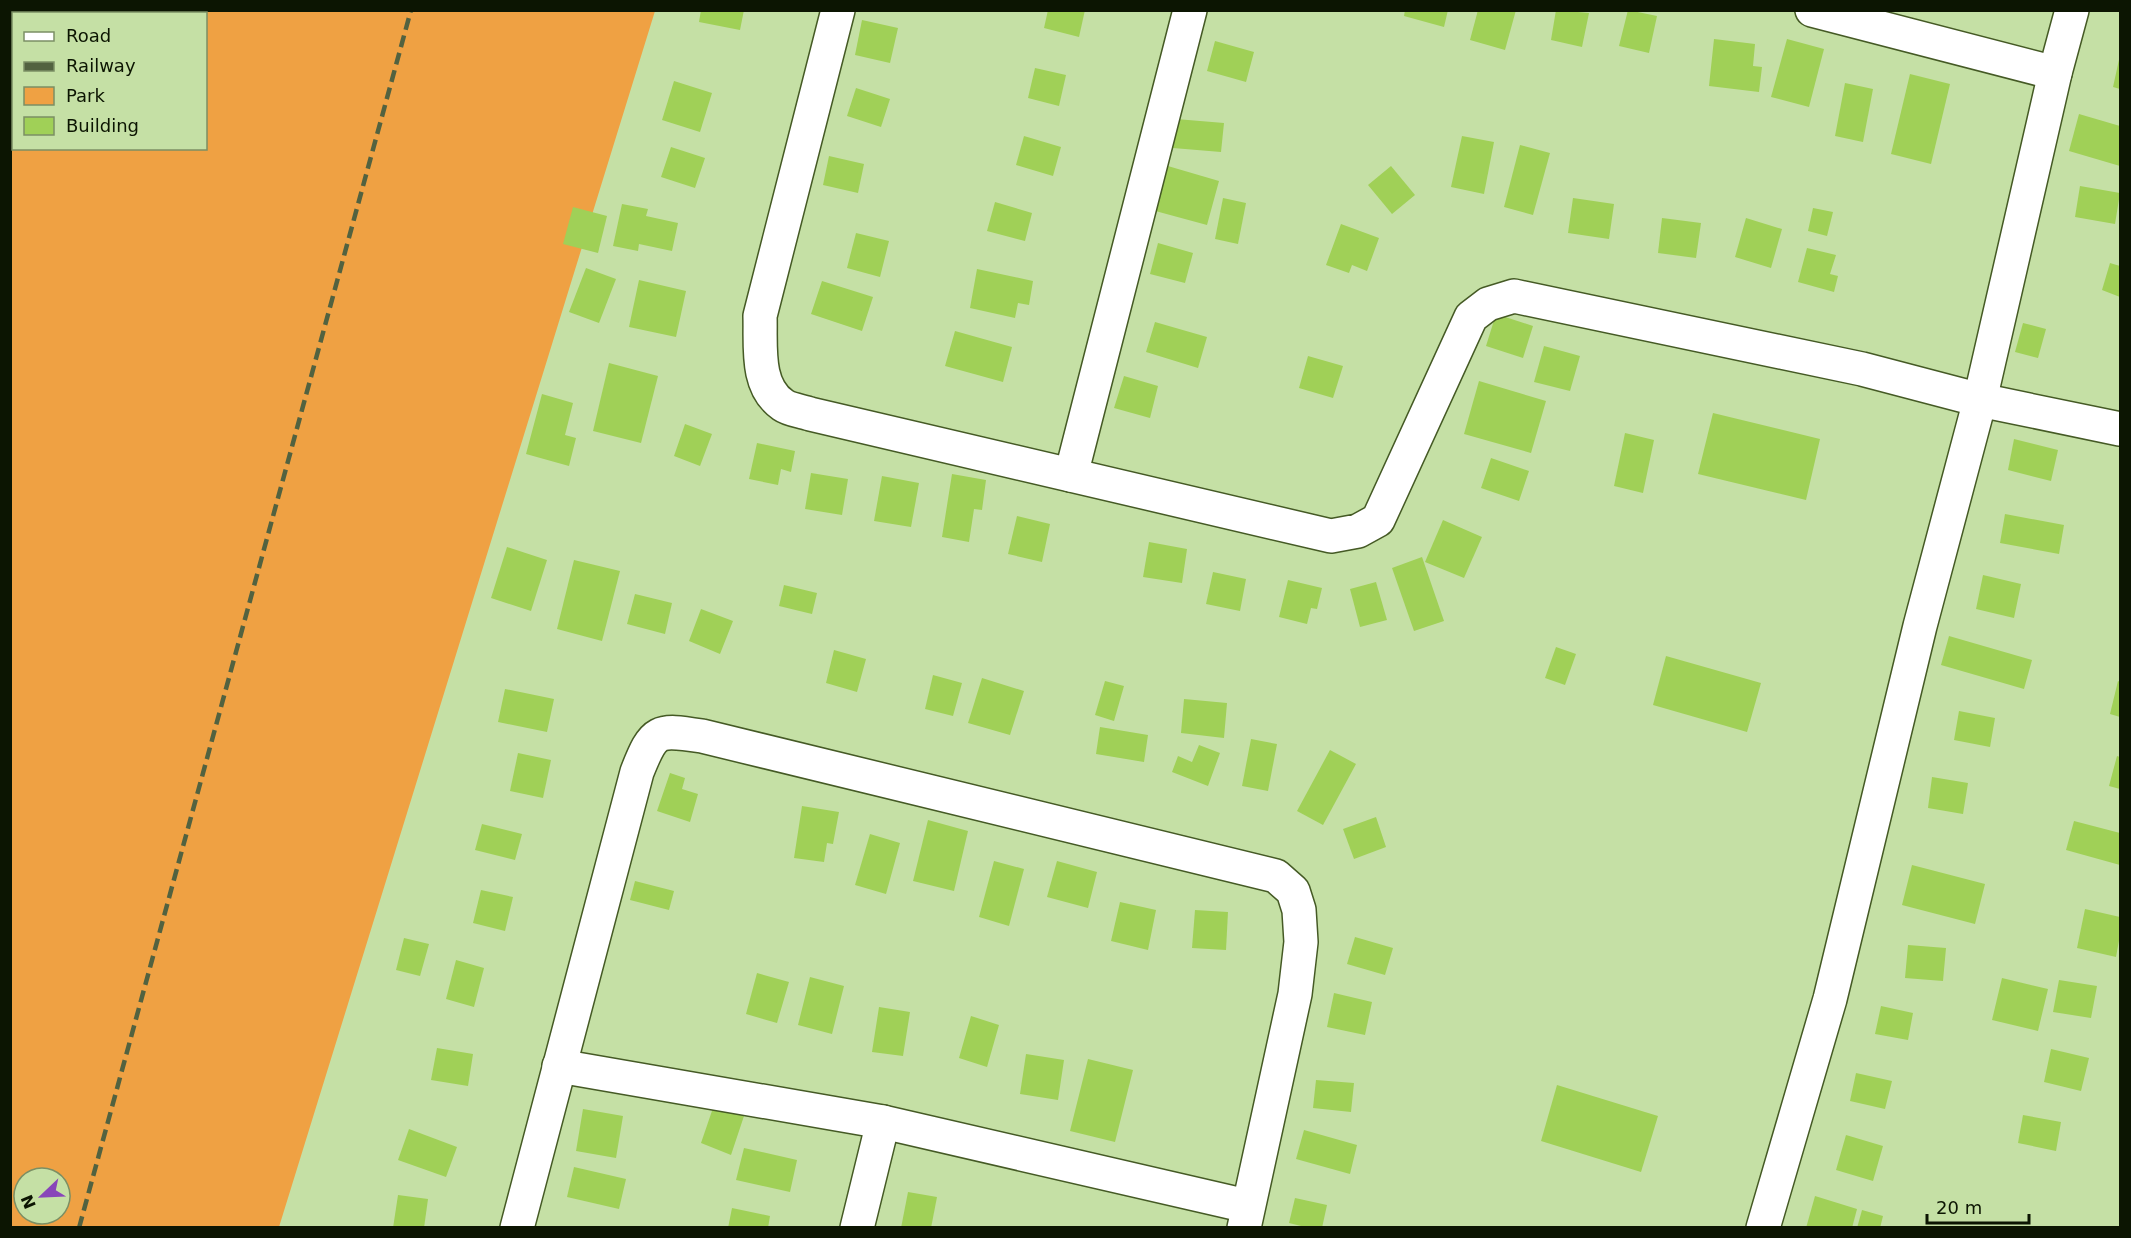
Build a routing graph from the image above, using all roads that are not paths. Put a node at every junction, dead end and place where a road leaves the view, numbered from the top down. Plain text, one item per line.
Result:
1 (837, 10) edge
2 (1190, 10) edge
3 (1812, 10) edge
4 (2072, 10) edge
5 (2055, 73) junction
6 (1980, 400) junction
7 (2121, 429) edge
8 (1071, 475) junction
9 (559, 1066) junction
10 (883, 1122) junction
11 (1246, 1217) edge
12 (517, 1227) edge
13 (857, 1227) edge
14 (1763, 1227) edge

1 - 8 street
2 - 8 street
3 - 5 street
4 - 5 street
5 - 6 street
6 - 7 street
6 - 8 street
6 - 14 street
9 - 10 street
9 - 11 street
9 - 12 street
10 - 11 street
10 - 13 street

